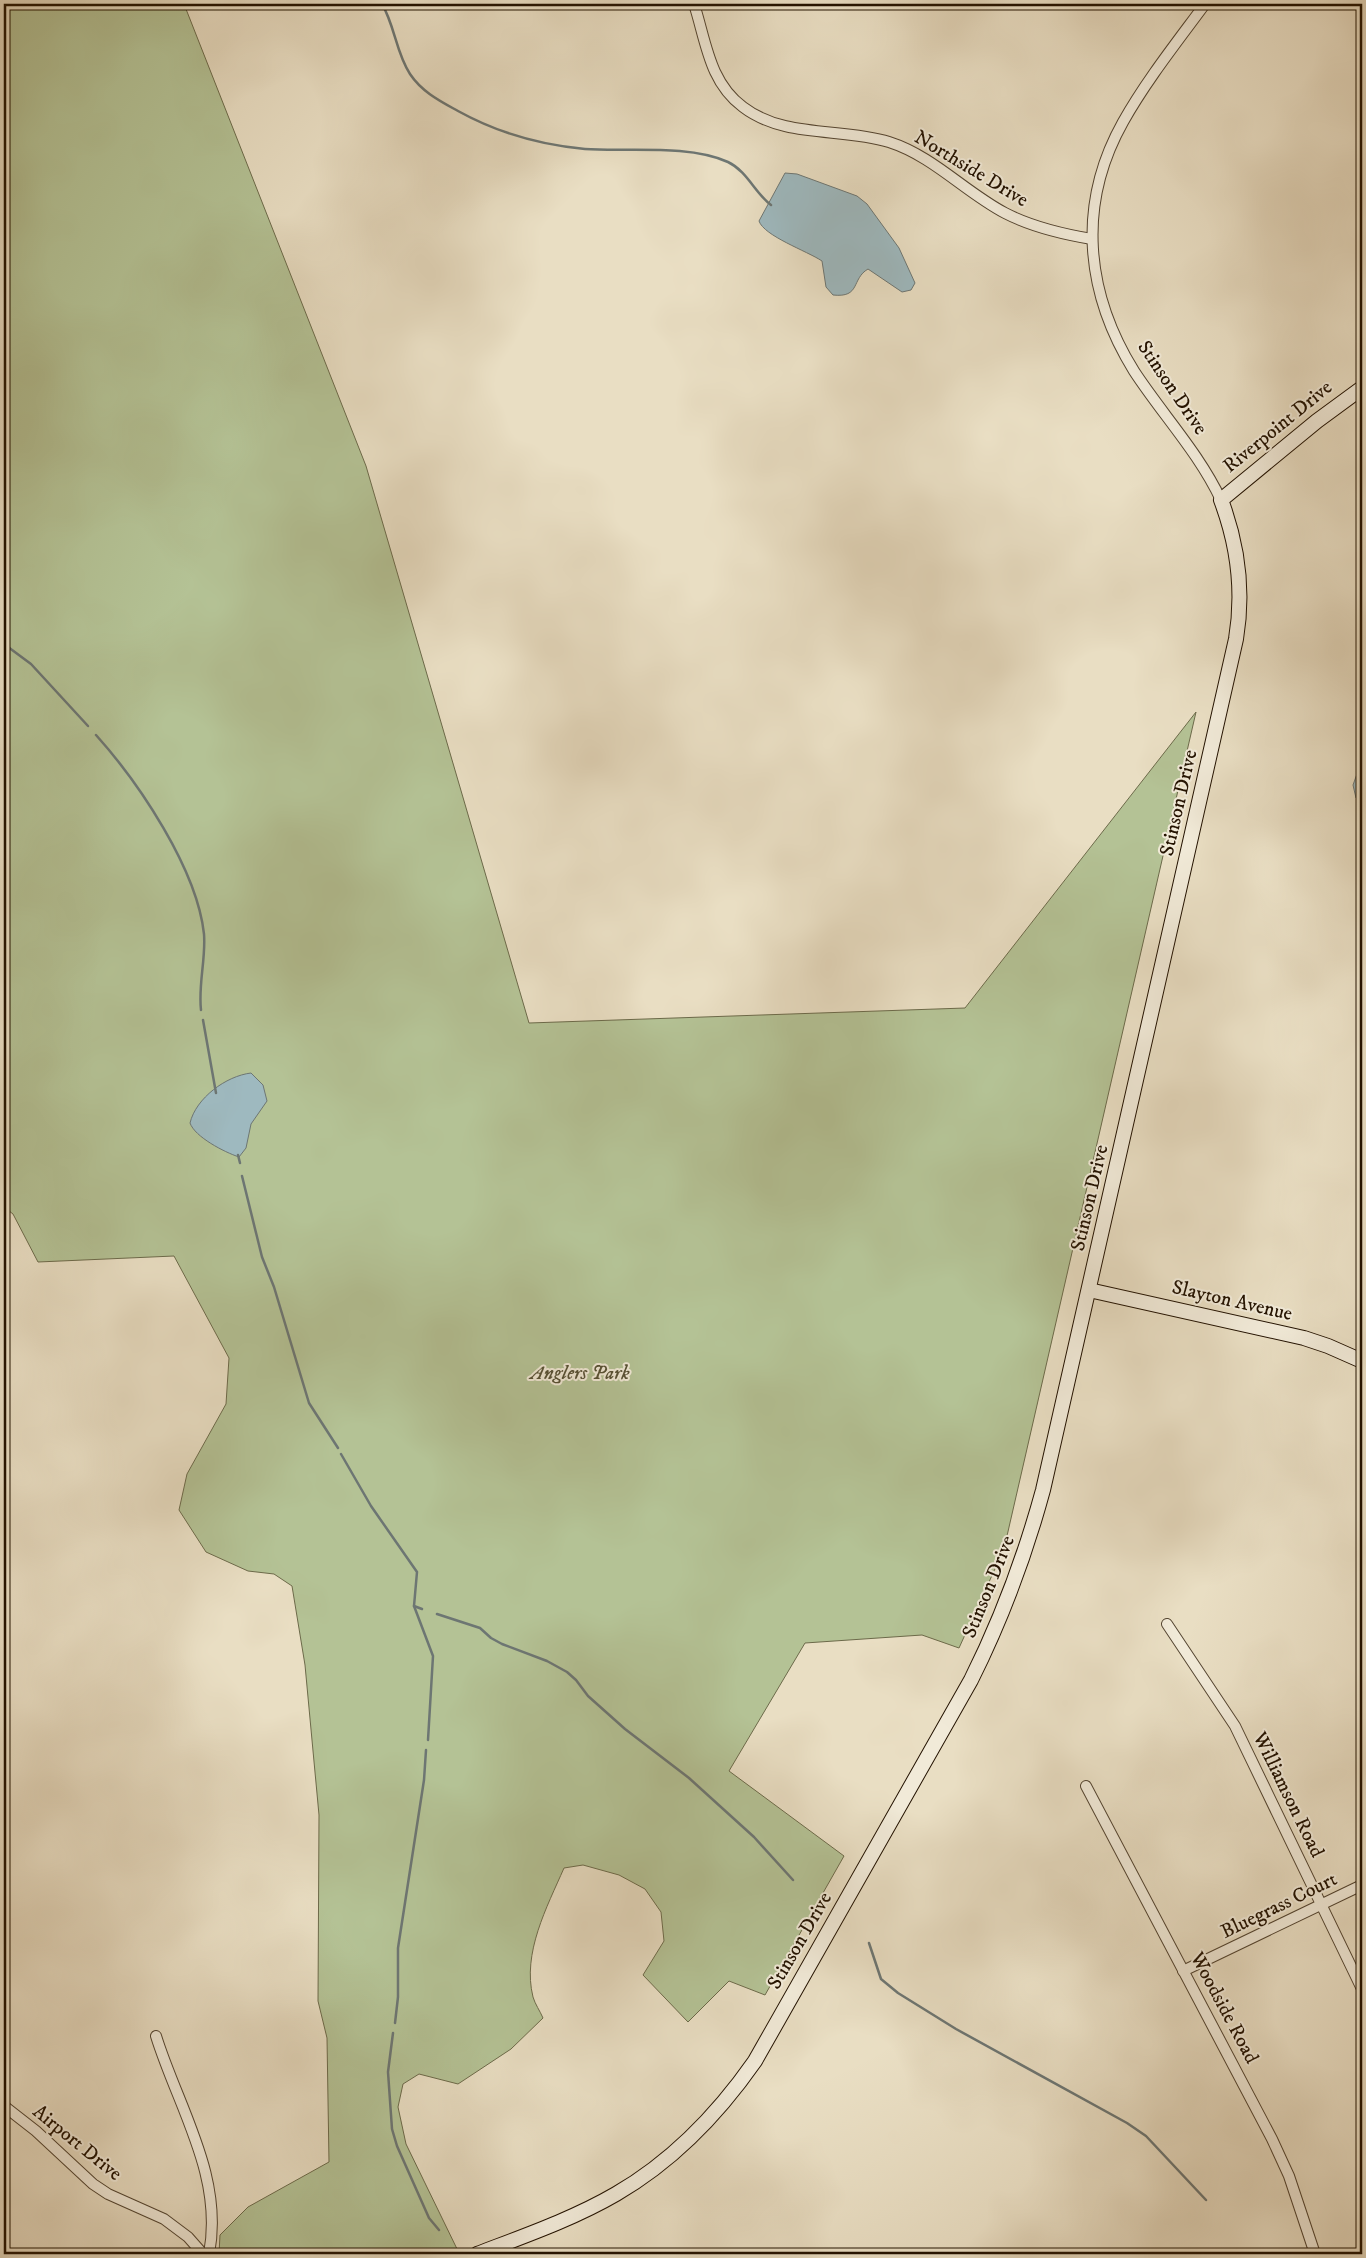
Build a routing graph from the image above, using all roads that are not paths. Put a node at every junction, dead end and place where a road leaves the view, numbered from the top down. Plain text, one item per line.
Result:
1 (694, 4) edge
2 (1205, 4) edge
3 (1092, 239) junction
4 (1362, 388) edge
5 (1220, 500) junction
6 (1089, 1290) junction
7 (1362, 1361) edge
8 (1167, 1624) dead end
9 (1086, 1786) dead end
10 (1362, 1885) edge
11 (1322, 1905) junction
12 (1183, 1971) junction
13 (1362, 1989) edge
14 (156, 2036) dead end
15 (4, 2106) edge
16 (203, 2254) edge
17 (209, 2254) edge
18 (477, 2254) edge
19 (1315, 2254) edge

1 - 3 street, Northside Drive
2 - 3 street, Stinson Drive
3 - 5 street, Stinson Drive
4 - 5 street, Riverpoint Drive
5 - 6 street, Stinson Drive
6 - 7 street, Slayton Avenue
6 - 18 street, Stinson Drive
8 - 11 street, Williamson Road
9 - 12 street, Woodside Road
10 - 11 street, Bluegrass Court
11 - 12 street, Bluegrass Court
11 - 13 street, Williamson Road
12 - 19 street, Woodside Road
14 - 17 street
15 - 16 street, Airport Drive

